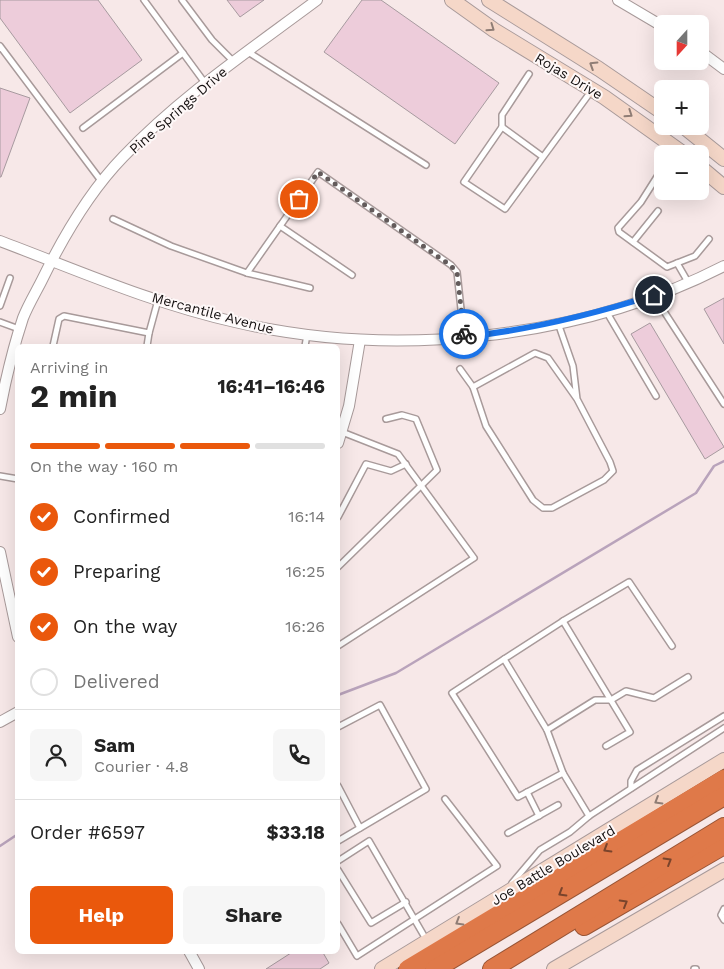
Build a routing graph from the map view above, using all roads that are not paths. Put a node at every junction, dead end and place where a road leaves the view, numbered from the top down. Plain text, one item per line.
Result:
1 (144, 0) edge
2 (182, 0) edge
3 (317, 0) edge
4 (452, 0) edge
5 (489, 0) edge
6 (618, 0) edge
7 (654, 21) edge
8 (0, 46) edge
9 (248, 52) junction
10 (183, 53) junction
11 (709, 58) edge
12 (234, 62) junction
13 (724, 69) edge
14 (529, 74) dead end
15 (206, 84) junction
16 (592, 89) junction
17 (654, 107) edge
18 (502, 127) junction
19 (84, 128) dead end
20 (694, 135) edge
21 (668, 145) edge
22 (543, 157) junction
23 (724, 159) edge
24 (426, 165) dead end
25 (709, 174) edge
26 (103, 182) junction
27 (654, 183) edge
28 (724, 187) edge
29 (658, 211) dead end
30 (113, 219) dead end
31 (280, 226) junction
32 (709, 239) dead end
33 (0, 241) edge
34 (633, 242) junction
35 (52, 261) junction
36 (677, 264) junction
37 (724, 266) edge
38 (247, 273) junction
39 (352, 276) dead end
40 (10, 278) dead end
41 (688, 282) junction
42 (310, 288) dead end
43 (654, 295) junction
44 (158, 300) junction
45 (0, 306) edge
46 (605, 311) junction
47 (0, 322) edge
48 (558, 323) junction
49 (20, 329) junction
50 (150, 333) junction
51 (307, 335) junction
52 (464, 337) junction
53 (360, 340) junction
54 (15, 344) edge
55 (53, 344) edge
56 (147, 344) edge
57 (305, 344) edge
58 (15, 345) edge
59 (460, 369) dead end
60 (473, 387) junction
61 (656, 396) dead end
62 (577, 399) junction
63 (724, 404) edge
64 (0, 409) edge
65 (386, 420) dead end
66 (341, 431) junction
67 (340, 435) edge
68 (406, 464) junction
69 (0, 476) edge
70 (15, 478) edge
71 (420, 484) junction
72 (340, 512) edge
73 (0, 559) edge
74 (340, 565) edge
75 (563, 620) junction
76 (15, 624) edge
77 (340, 645) edge
78 (672, 646) dead end
79 (504, 659) junction
80 (688, 677) dead end
81 (611, 700) junction
82 (15, 714) edge
83 (724, 716) edge
84 (0, 722) edge
85 (340, 726) edge
86 (724, 728) edge
87 (547, 730) junction
88 (606, 746) dead end
89 (724, 760) edge
90 (563, 773) junction
91 (724, 779) edge
92 (632, 788) junction
93 (340, 790) edge
94 (527, 792) junction
95 (724, 796) edge
96 (445, 799) dead end
97 (558, 805) dead end
98 (539, 816) junction
99 (589, 816) junction
100 (724, 827) edge
101 (360, 828) junction
102 (508, 833) dead end
103 (340, 840) edge
104 (724, 845) edge
105 (340, 860) edge
106 (724, 870) edge
107 (340, 873) edge
108 (406, 902) junction
109 (485, 906) junction
110 (724, 909) edge
111 (416, 920) junction
112 (724, 920) edge
113 (340, 927) edge
114 (428, 941) junction
115 (191, 954) edge
116 (199, 969) edge
117 (382, 969) edge
118 (408, 969) edge
119 (435, 969) edge
120 (492, 969) edge
121 (504, 969) edge
122 (554, 969) edge

1 - 10 lane
2 - 12 lane
3 - 9 street, Pine Springs Drive
4 -> 16 main road, Rojas Drive
17 -> 5 main road, Rojas Drive
6 - 7 street
8 - 26 lane
9 - 12 street, Pine Springs Drive
9 - 24 lane
10 - 15 lane
10 - 19 lane
11 - 13 street
12 - 15 street, Pine Springs Drive
14 - 18 lane
15 - 26 street, Pine Springs Drive
16 -> 21 main road, Rojas Drive
16 - 22 lane
18 - 22 lane
18 - 22 lane
20 - 23 main road
25 - 28 main road
26 - 35 street, Pine Springs Drive
27 - 34 lane
29 - 34 lane
30 - 38 lane
31 - 38 lane
31 - 39 lane
31 - 52 lane
32 - 36 lane
33 - 35 street, Mercantile Avenue
34 - 36 lane
35 - 44 street, Mercantile Avenue
35 - 49 street, Pine Springs Drive
36 - 41 lane
37 - 41 street, Mercantile Avenue
38 - 42 lane
40 - 45 lane
41 - 43 street, Mercantile Avenue
43 - 46 street, Mercantile Avenue
43 - 63 lane
44 - 50 lane
44 - 51 street, Mercantile Avenue
46 - 48 street, Mercantile Avenue
46 - 61 lane
47 - 49 lane
48 - 52 street, Mercantile Avenue
48 - 62 lane
49 - 54 street, Pine Springs Drive
50 - 55 lane
50 - 56 lane
51 - 53 street, Mercantile Avenue
51 - 57 lane
52 - 53 street, Mercantile Avenue
53 - 66 street
58 - 64 street, Pine Springs Drive
59 - 60 lane
60 - 62 lane
60 - 62 lane
65 - 71 lane
66 - 67 street
66 - 68 lane
68 - 71 lane
68 - 72 lane
69 - 70 lane
71 - 74 lane
71 - 77 lane
73 - 76 street
75 - 78 lane
75 - 79 lane
75 - 81 lane
79 - 87 lane
79 - 94 lane
80 - 81 lane
81 - 87 lane
81 - 88 lane
82 - 84 street
83 - 92 lane
85 - 101 lane
86 - 92 lane
87 - 90 lane
89 -> 109 main road, Joe Battle Boulevard
90 - 94 lane
90 - 99 lane
91 -> 118 highway
92 - 99 lane
93 - 101 lane
94 - 98 lane
95 -> 119 highway
96 - 111 lane
97 - 98 lane
98 - 102 lane
99 - 109 lane
120 -> 100 highway
101 - 103 lane
121 -> 104 highway
105 - 108 lane
106 - 122 main road
107 - 108 lane
108 - 111 lane
109 -> 114 main road, Joe Battle Boulevard
110 - 112 lane
111 - 113 lane
111 - 114 lane
114 - 117 main road, Joe Battle Boulevard
115 - 116 street

